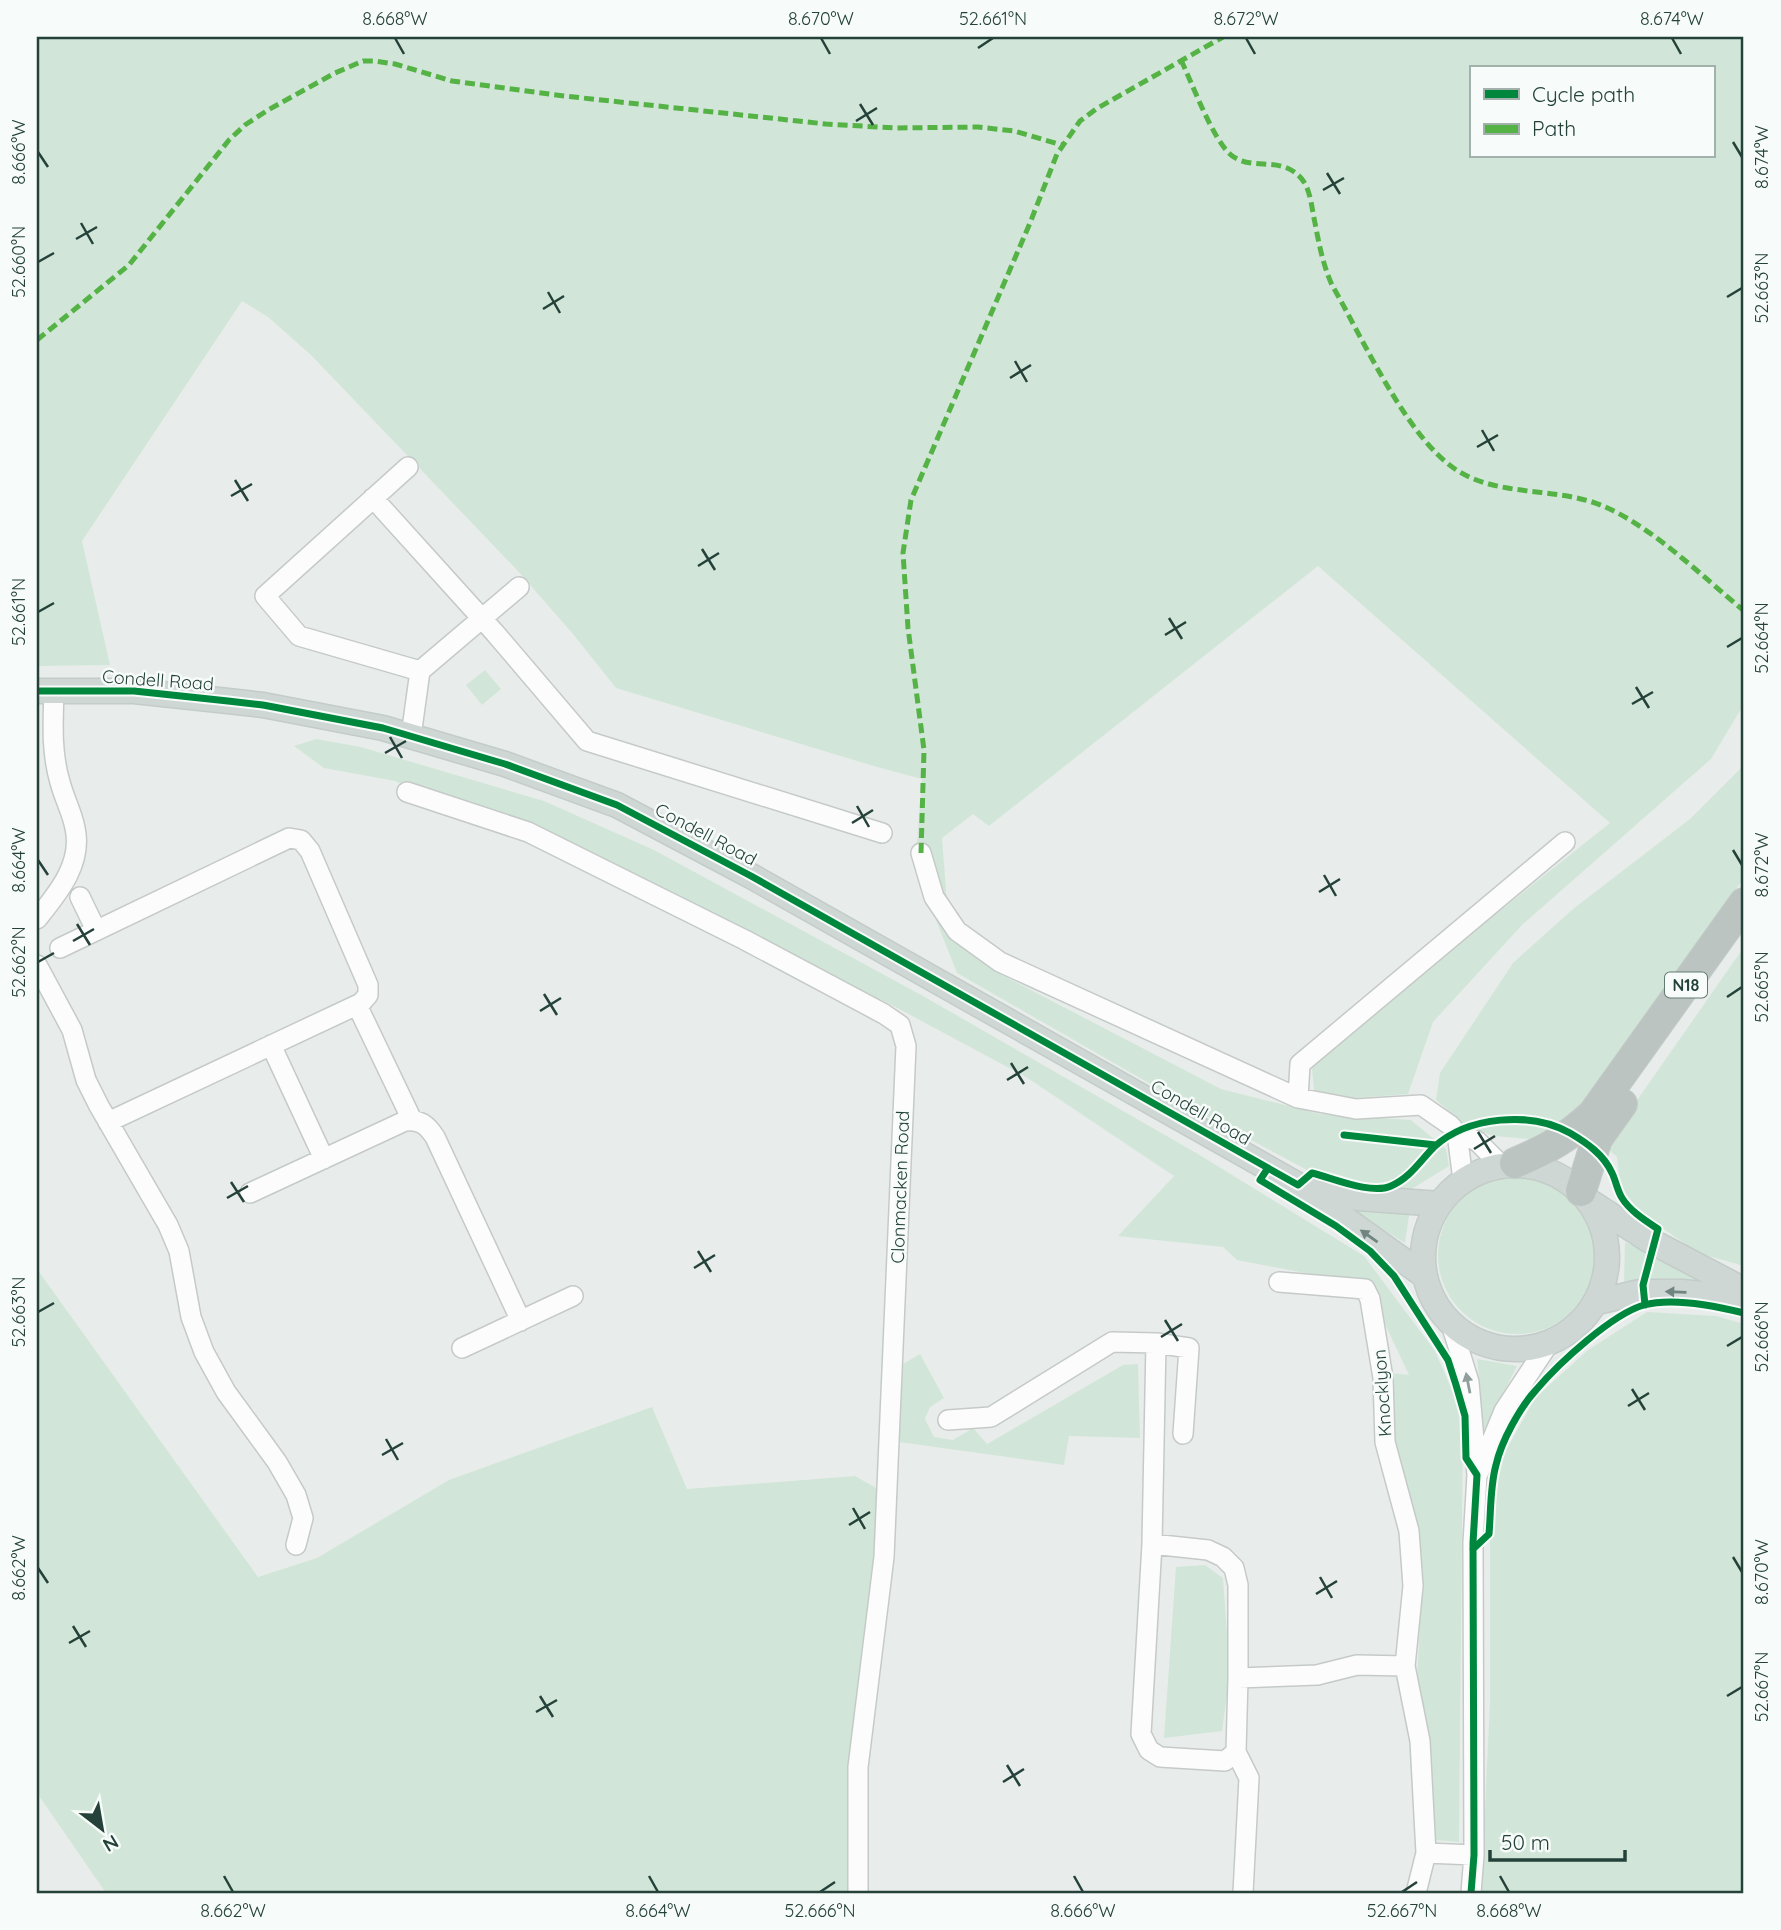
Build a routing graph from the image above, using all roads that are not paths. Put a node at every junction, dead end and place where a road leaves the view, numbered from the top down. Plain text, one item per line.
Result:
1 (408, 467) dead end
2 (373, 498) junction
3 (519, 587) dead end
4 (482, 619) junction
5 (420, 671) junction
6 (45, 691) edge
7 (411, 736) junction
8 (407, 792) dead end
9 (882, 833) dead end
10 (1565, 842) dead end
11 (921, 853) dead end
12 (80, 897) dead end
13 (1744, 903) edge
14 (37, 919) edge
15 (96, 930) junction
16 (1744, 933) edge
17 (60, 948) dead end
18 (37, 965) edge
19 (357, 1005) junction
20 (271, 1045) junction
21 (1298, 1098) junction
22 (412, 1120) junction
23 (108, 1122) junction
24 (1457, 1133) junction
25 (324, 1158) junction
26 (1507, 1164) junction
27 (1463, 1180) junction
28 (1298, 1185) junction
29 (250, 1193) dead end
30 (1585, 1196) junction
31 (1440, 1204) junction
32 (1425, 1276) junction
33 (1279, 1282) dead end
34 (1744, 1290) edge
35 (573, 1296) dead end
36 (1744, 1298) edge
37 (1597, 1302) junction
38 (521, 1321) junction
39 (1451, 1324) junction
40 (1156, 1343) junction
41 (1549, 1343) junction
42 (462, 1348) dead end
43 (947, 1420) dead end
44 (1183, 1434) dead end
45 (1477, 1475) junction
46 (1152, 1544) junction
47 (296, 1545) dead end
48 (1405, 1666) junction
49 (1238, 1678) junction
50 (1236, 1752) junction
51 (1426, 1853) junction
52 (1474, 1855) junction
53 (858, 1893) edge
54 (1243, 1893) edge
55 (1416, 1893) edge
56 (1471, 1893) edge

1 - 2 street
2 - 4 street
2 - 5 street
3 - 4 street
4 - 5 street
4 - 9 street
5 - 7 street
6 - 7 main road, Condell Road
6 - 14 street
7 - 28 main road, Condell Road
8 - 53 street, Clonmacken Road
10 - 21 street
11 - 21 street
12 - 15 street
13 - 26 highway, N18
15 - 17 street
15 - 19 street
16 - 30 highway, N18
18 - 23 street
19 - 20 street
19 - 22 street
20 - 23 street
20 - 25 street
21 - 24 street
22 - 25 street
22 - 38 street
23 - 47 street
24 - 26 street
24 - 27 street
25 - 29 street
26 - 27 main road
26 - 30 main road
27 - 31 main road
28 - 31 main road
32 -> 28 main road
30 - 34 main road
30 - 37 main road
31 - 32 main road
32 - 39 main road
33 - 48 street, Knocklyon
35 - 38 street
36 -> 37 main road
37 - 41 main road
38 - 42 street
39 - 41 main road
45 -> 39 street
40 - 43 street
40 - 44 street
40 - 46 street
41 - 45 street
45 - 52 street
46 - 49 street
46 - 50 street
48 - 49 street
48 - 51 street, Knocklyon
49 - 50 street
50 - 54 street
51 - 52 street
51 - 55 street, Knocklyon
52 - 56 street

